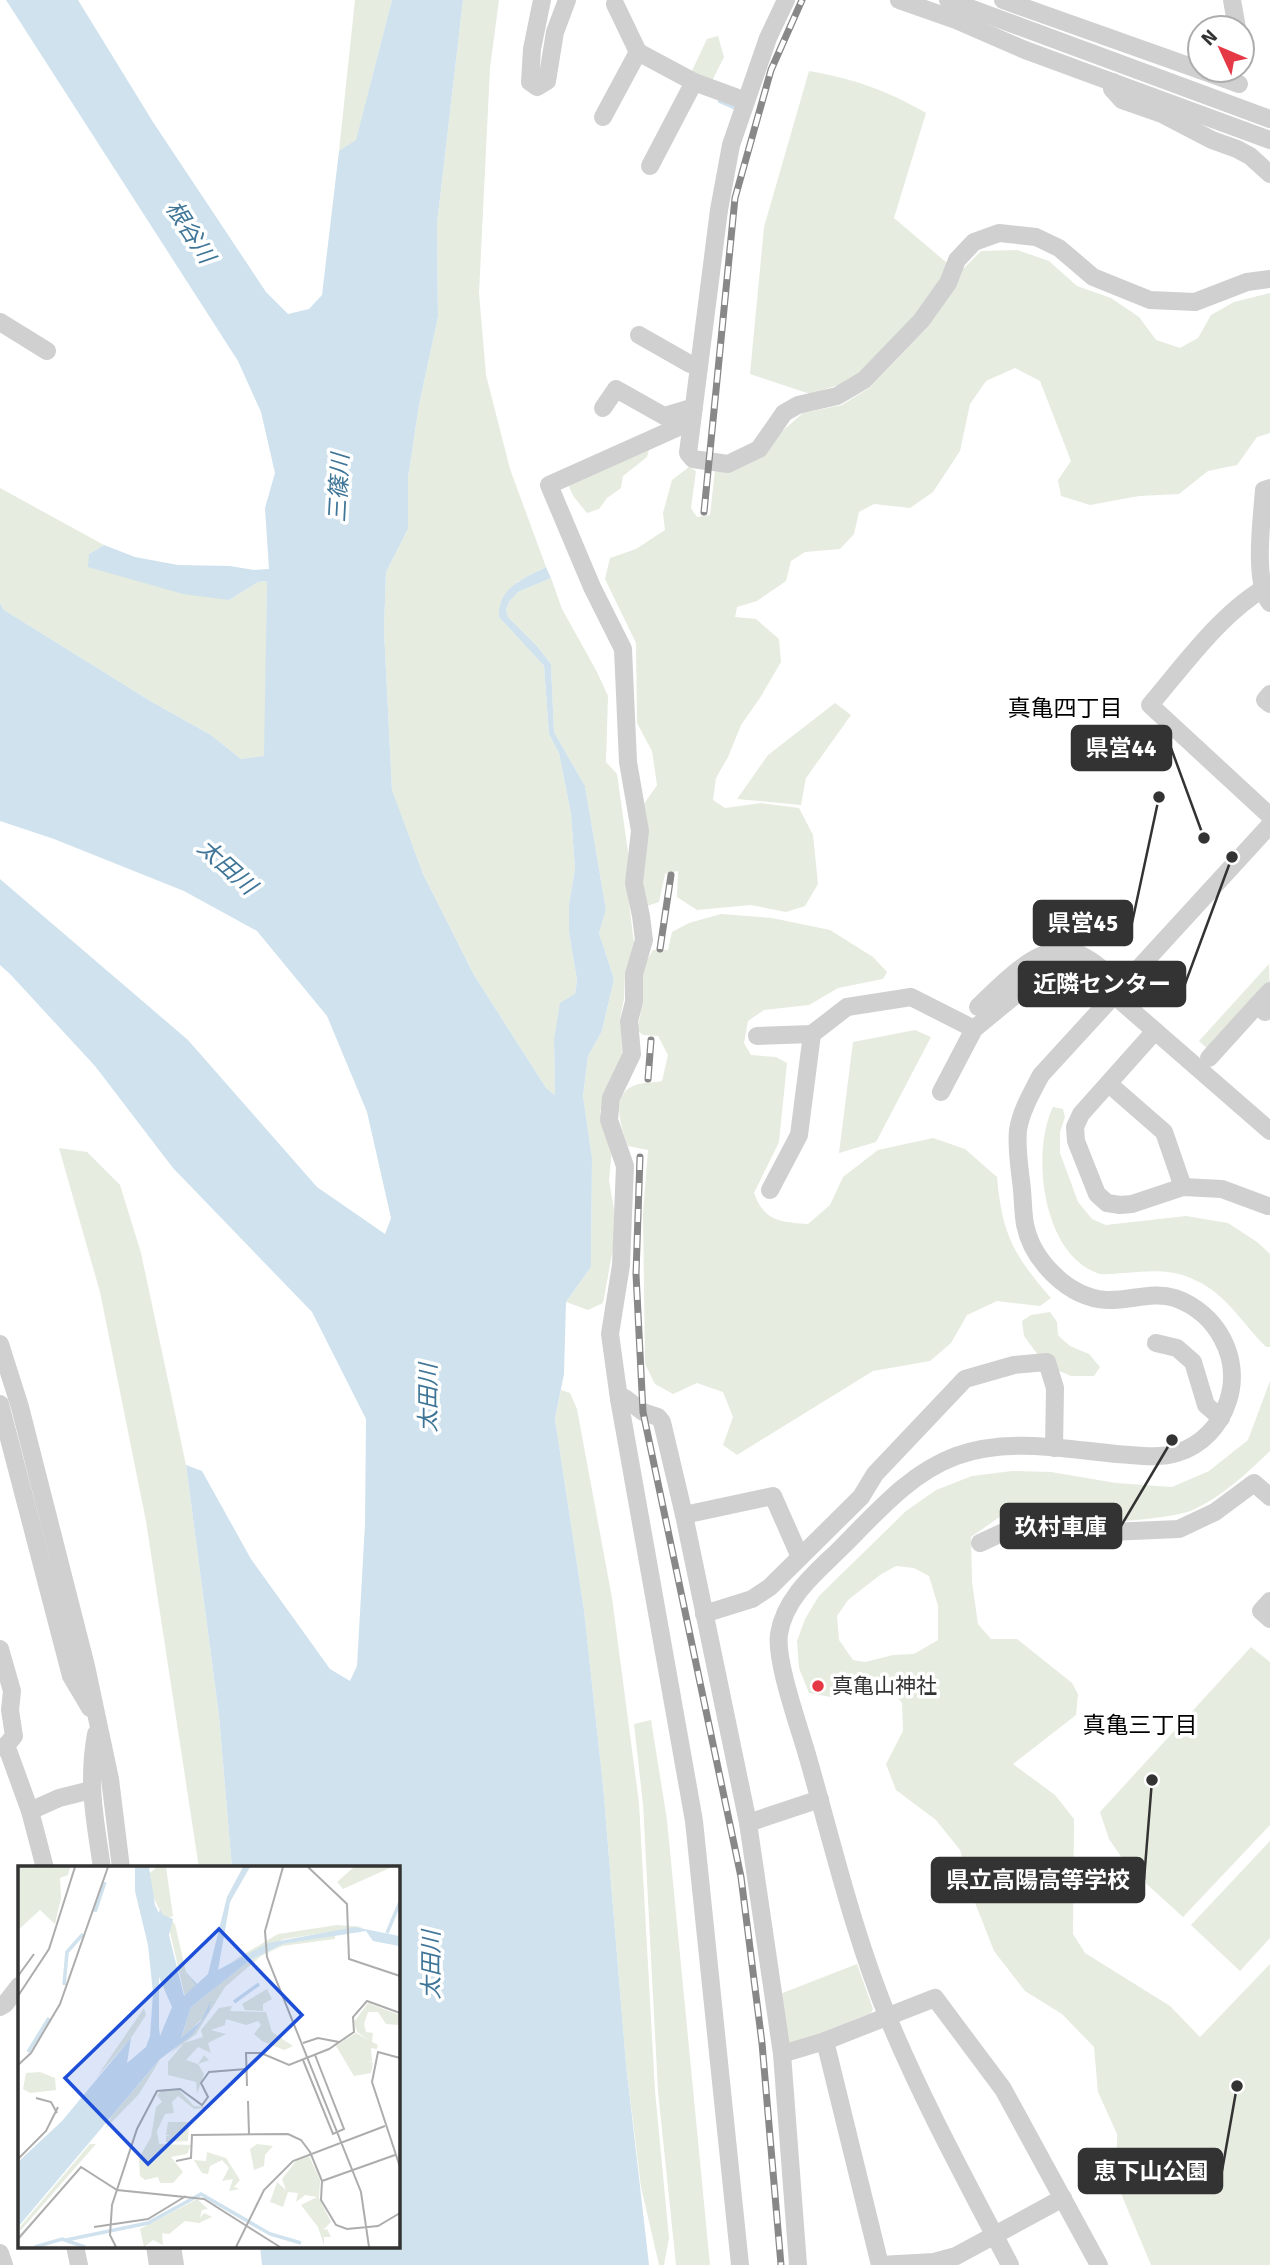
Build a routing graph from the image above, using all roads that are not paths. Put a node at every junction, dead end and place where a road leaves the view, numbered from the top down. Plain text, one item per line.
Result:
1 (542, 0) edge
2 (567, 0) edge
3 (786, 0) edge
4 (899, 0) edge
5 (948, 0) edge
6 (1003, 0) edge
7 (615, 4) dead end
8 (638, 52) junction
9 (1186, 65) edge
10 (694, 82) junction
11 (1112, 82) junction
12 (1240, 84) edge
13 (746, 101) junction
14 (1242, 109) junction
15 (603, 117) dead end
16 (1270, 119) edge
17 (1243, 130) junction
18 (1270, 140) edge
19 (1237, 149) junction
20 (650, 166) dead end
21 (1270, 174) edge
22 (1270, 279) edge
23 (0, 321) edge
24 (639, 335) dead end
25 (47, 351) dead end
26 (699, 365) junction
27 (603, 408) dead end
28 (693, 414) junction
29 (1270, 488) edge
30 (1267, 592) edge
31 (1270, 695) edge
32 (1270, 704) edge
33 (1270, 816) edge
34 (1270, 825) edge
35 (1270, 991) edge
36 (1116, 995) junction
37 (978, 1007) dead end
38 (974, 1028) junction
39 (1156, 1031) junction
40 (812, 1034) junction
41 (757, 1036) dead end
42 (1209, 1058) dead end
43 (1110, 1084) junction
44 (942, 1092) dead end
45 (1270, 1131) edge
46 (1183, 1188) junction
47 (770, 1190) dead end
48 (1269, 1205) edge
49 (1156, 1343) dead end
50 (0, 1344) edge
51 (619, 1399) junction
52 (0, 1404) edge
53 (1221, 1418) junction
54 (1054, 1448) junction
55 (1269, 1495) edge
56 (684, 1515) junction
57 (980, 1543) dead end
58 (800, 1557) junction
59 (1270, 1601) edge
60 (704, 1614) junction
61 (1270, 1619) edge
62 (0, 1649) edge
63 (98, 1722) junction
64 (2, 1747) edge
65 (91, 1790) junction
66 (820, 1799) junction
67 (30, 1811) junction
68 (748, 1823) junction
69 (44, 1866) edge
70 (102, 1866) edge
71 (121, 1866) edge
72 (18, 1991) edge
73 (0, 2007) edge
74 (887, 2016) junction
75 (825, 2041) junction
76 (782, 2054) junction
77 (1063, 2198) junction
78 (995, 2235) junction
79 (0, 2253) edge
80 (4, 2265) edge
81 (740, 2265) edge
82 (799, 2265) edge
83 (880, 2265) edge
84 (1010, 2265) edge
85 (1099, 2265) edge

1 - 2 street
3 - 13 street
4 - 11 street
5 - 14 street
6 - 9 street
7 - 8 street
8 - 10 street
8 - 15 street
10 - 13 street
10 - 20 street
11 - 17 street
11 - 19 street
12 - 14 street
13 - 26 street
14 - 16 street
14 - 17 street
17 - 18 street
17 - 19 street
19 - 21 street
22 - 28 street
23 - 25 street
24 - 26 street
26 - 28 street
27 - 28 street
28 - 51 street
29 - 30 street
30 - 33 street
31 - 32 street
34 - 36 street
35 - 42 street
36 - 37 street
36 - 38 street
36 - 39 street
36 - 53 street
38 - 40 street
38 - 44 street
39 - 43 street
39 - 45 street
40 - 41 street
40 - 47 street
43 - 46 street
43 - 46 street
46 - 48 street
49 - 53 street
50 - 63 street
51 - 56 street
51 - 81 street
52 - 63 street
53 - 54 street
54 - 58 street
54 - 66 street
55 - 57 street
56 - 58 street
56 - 60 street
58 - 60 street
59 - 61 street
60 - 68 street
62 - 64 street
63 - 65 street
63 - 71 street
64 - 67 street
65 - 67 street
65 - 70 street
66 - 68 street
66 - 74 street
67 - 69 street
68 - 76 street
72 - 73 street
74 - 75 street
74 - 77 street
74 - 78 street
75 - 76 street
75 - 83 street
76 - 82 street
77 - 78 street
77 - 85 street
78 - 83 street
78 - 84 street
79 - 80 street

